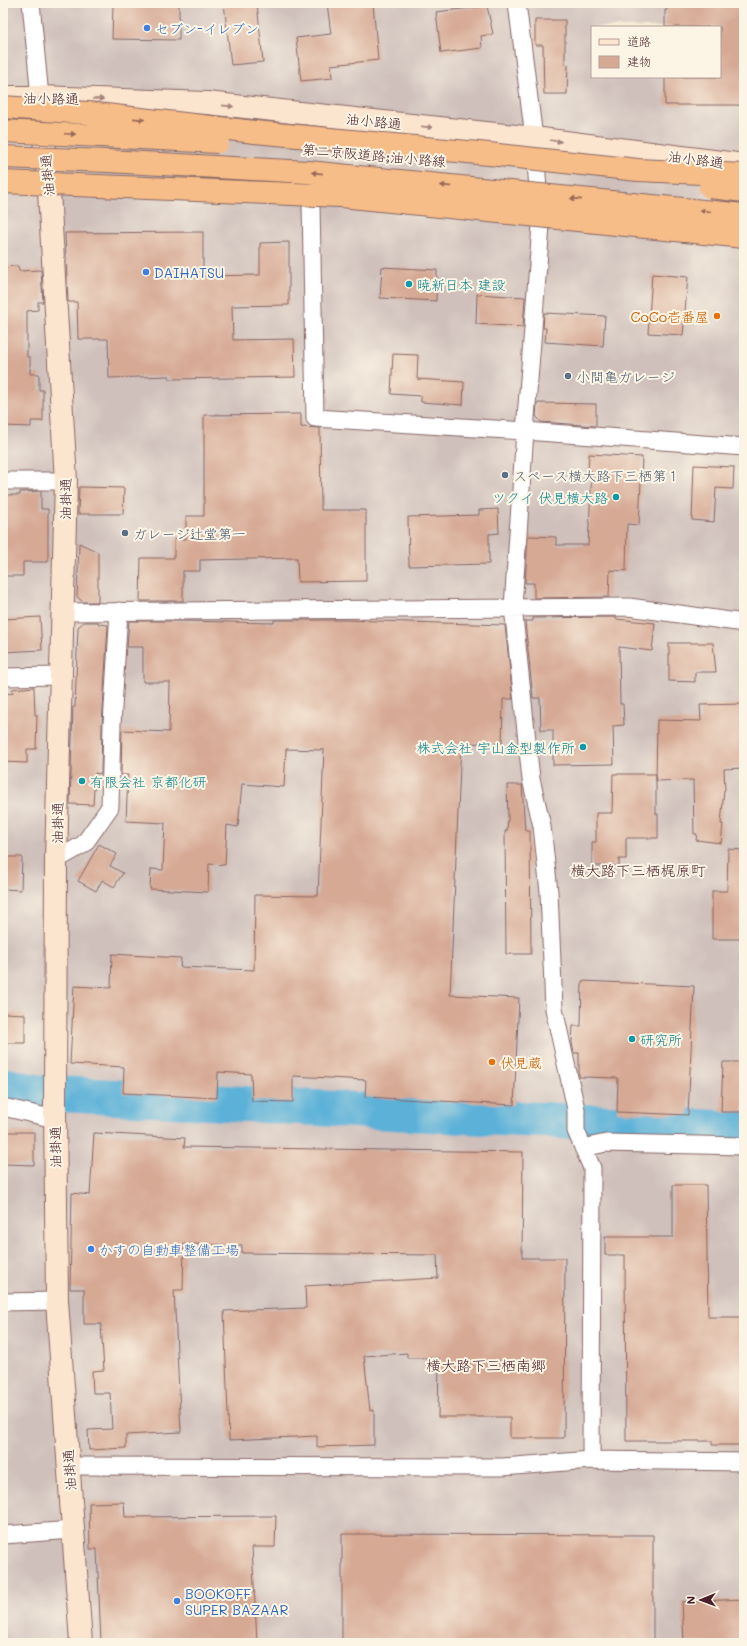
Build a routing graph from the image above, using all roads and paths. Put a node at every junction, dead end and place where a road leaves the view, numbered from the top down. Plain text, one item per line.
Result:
1 (31, 3) edge
2 (517, 3) edge
3 (3, 97) edge
4 (40, 97) junction
5 (3, 107) edge
6 (3, 131) edge
7 (534, 138) junction
8 (3, 157) edge
9 (744, 165) edge
10 (744, 175) edge
11 (3, 182) edge
12 (744, 190) edge
13 (3, 192) edge
14 (49, 192) junction
15 (311, 203) junction
16 (744, 215) edge
17 (541, 226) junction
18 (744, 237) edge
19 (744, 242) edge
20 (525, 431) junction
21 (744, 447) edge
22 (3, 481) edge
23 (66, 481) junction
24 (513, 607) junction
25 (119, 611) junction
26 (62, 612) junction
27 (744, 624) edge
28 (60, 676) junction
29 (3, 677) edge
30 (56, 860) junction
31 (3, 1107) edge
32 (55, 1114) junction
33 (744, 1146) edge
34 (583, 1148) junction
35 (57, 1301) junction
36 (3, 1302) edge
37 (591, 1460) junction
38 (744, 1462) edge
39 (68, 1466) junction
40 (73, 1530) junction
41 (3, 1535) edge
42 (81, 1643) edge

1 - 4 street, 油掛通
2 - 7 street
3 - 4 street, 油小路通
4 -> 7 street, 油小路通
4 - 14 street, 油掛通
5 -> 10 highway, bridge
6 -> 12 highway, 第二京阪道路;油小路線, bridge
7 -> 9 street, 油小路通
7 - 17 street
16 -> 8 highway, 第二京阪道路;油小路線, bridge
11 - 18 highway, bridge
13 - 14 street
14 - 15 street
14 - 23 street, 油掛通
15 - 17 street
15 - 20 street
17 - 19 street
17 - 20 street
20 - 21 street
20 - 24 street
22 - 23 street
23 - 26 street, 油掛通
24 - 25 street
24 - 27 street
24 - 34 street
25 - 26 street
25 - 30 street
26 - 28 street, 油掛通
28 - 29 street
28 - 30 street, 油掛通
30 - 32 street, 油掛通
31 - 32 street
32 - 35 street, 油掛通
33 - 34 street
34 - 37 street
35 - 36 street
35 - 39 street, 油掛通
37 - 38 street
37 - 39 street
39 - 40 street, 油掛通
40 - 41 street
40 - 42 street, 油掛通

